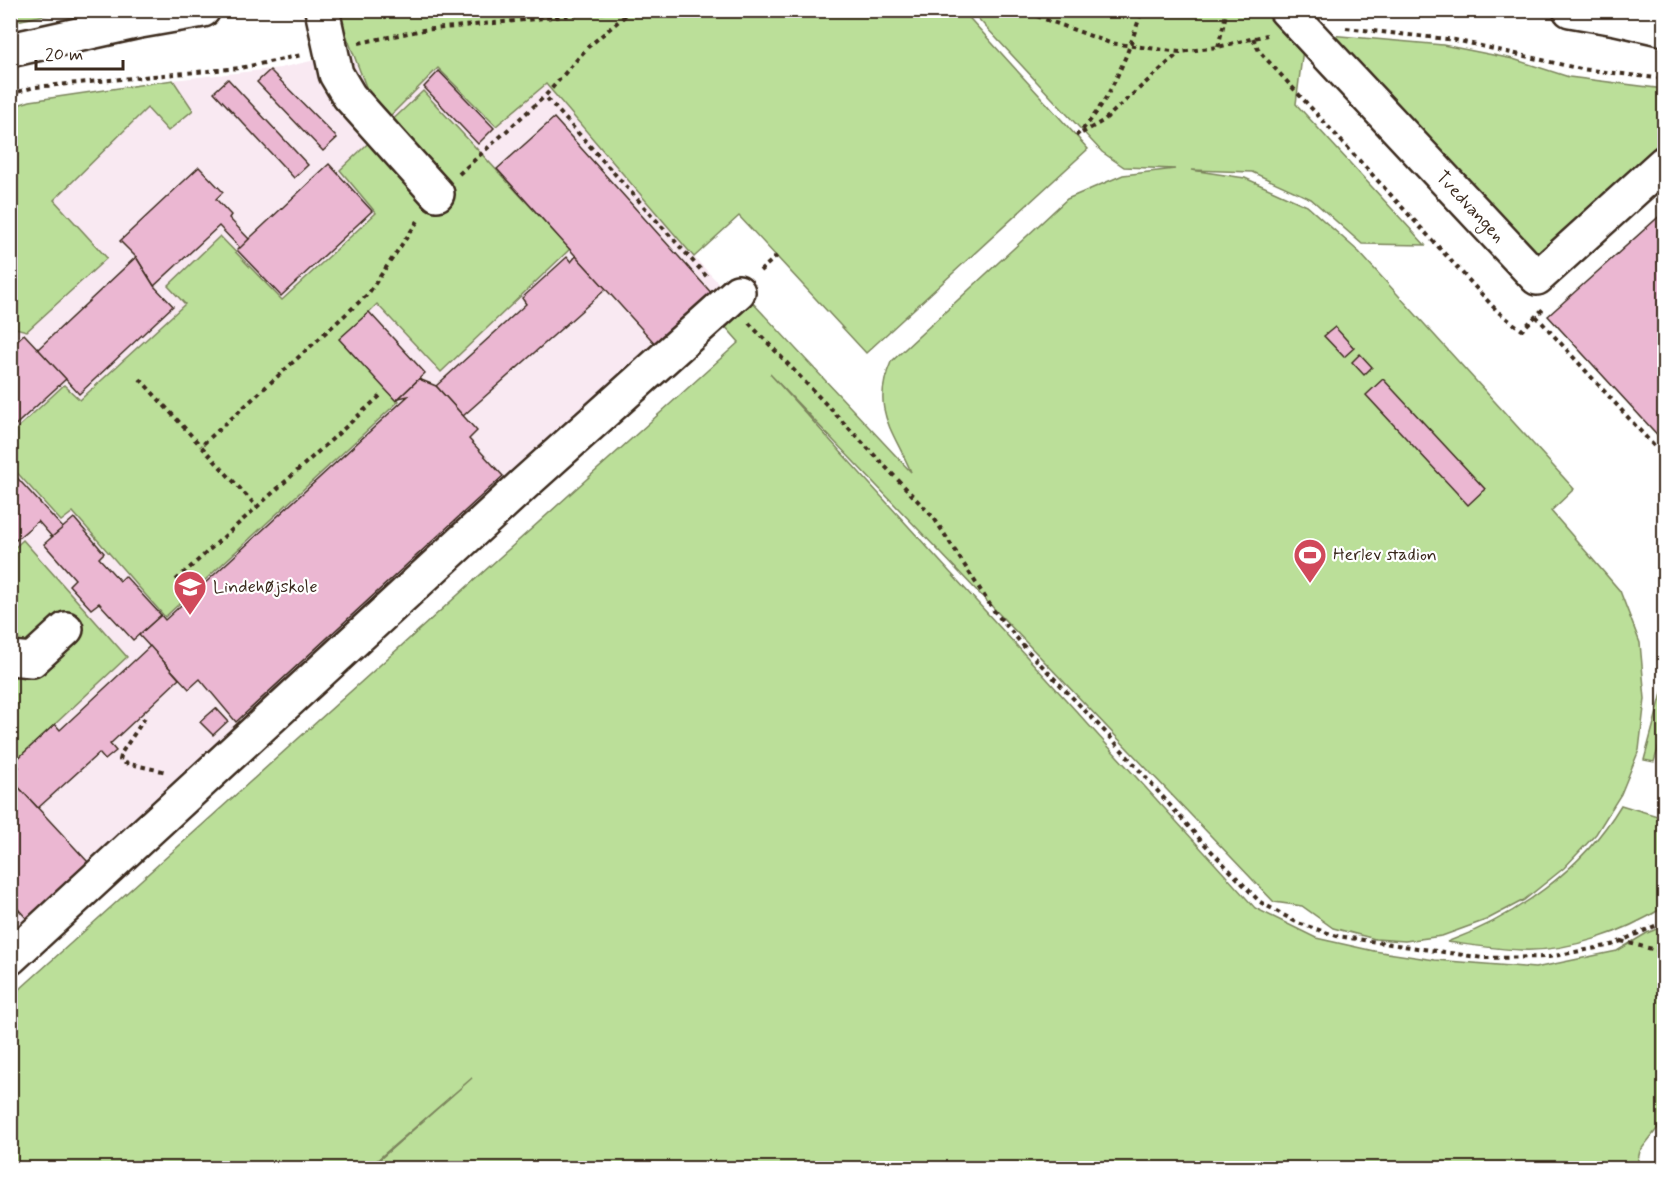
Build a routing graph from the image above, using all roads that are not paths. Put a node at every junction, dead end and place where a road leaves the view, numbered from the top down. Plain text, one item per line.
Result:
1 (203, 10) edge
2 (322, 10) edge
3 (1286, 10) edge
4 (1570, 10) edge
5 (1665, 29) edge
6 (10, 50) edge
7 (1665, 163) edge
8 (437, 194) road end
9 (733, 296) road end
10 (66, 629) dead end
11 (10, 658) edge
12 (10, 958) edge

1 - 6 street
2 - 8 street
3 - 7 street, Tvedvangen
4 - 5 street
9 - 12 street
10 - 11 street

